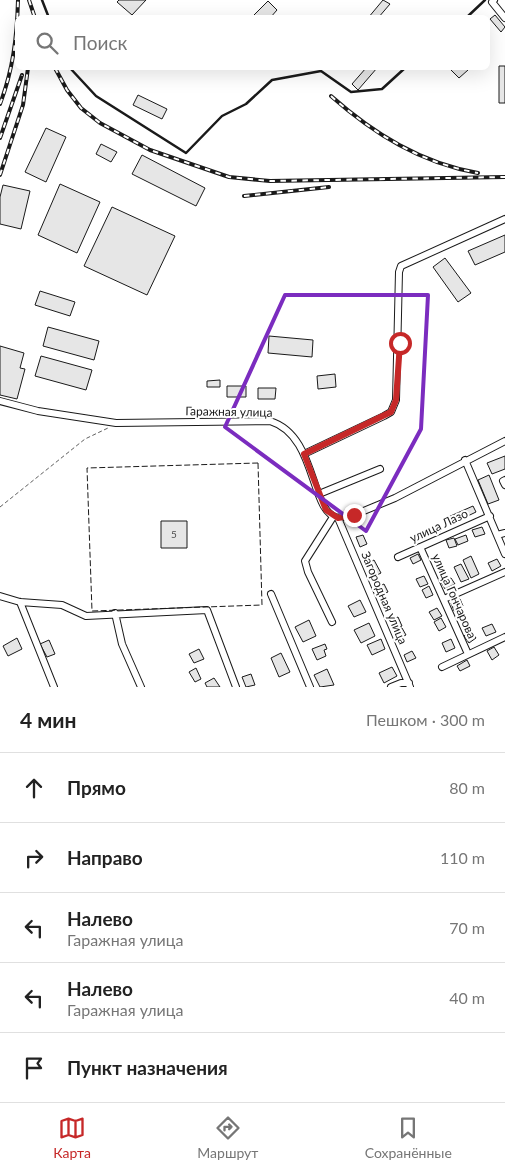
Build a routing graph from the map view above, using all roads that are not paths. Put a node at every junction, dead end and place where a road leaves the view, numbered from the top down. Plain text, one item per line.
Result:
1 (494, 0) edge
2 (505, 18) edge
3 (505, 219) edge
4 (0, 401) edge
5 (505, 441) edge
6 (304, 454) junction
7 (465, 460) junction
8 (380, 469) dead end
9 (505, 480) edge
10 (505, 485) edge
11 (319, 494) junction
12 (490, 516) junction
13 (336, 518) junction
14 (505, 533) edge
15 (497, 535) junction
16 (420, 547) junction
17 (505, 554) edge
18 (398, 557) dead end
19 (505, 572) edge
20 (271, 594) dead end
21 (0, 596) edge
22 (444, 599) junction
23 (20, 602) junction
24 (115, 613) junction
25 (332, 622) dead end
26 (505, 637) edge
27 (468, 654) junction
28 (442, 667) dead end
29 (409, 685) edge
30 (54, 687) edge
31 (141, 687) edge
32 (236, 687) edge
33 (310, 687) edge
34 (391, 687) edge

1 - 2 street
3 - 6 street
4 - 6 street, Гаражная улица
5 - 7 street
6 - 11 street, Гаражная улица
7 - 12 street
7 - 13 street
8 - 11 street
9 - 10 street
11 - 13 street, Гаражная улица
12 - 15 street
12 - 16 street, улица Лазо
13 - 25 street
13 - 29 street, Загородная улица
14 - 15 street
15 - 17 street
16 - 18 street, улица Лазо
16 - 22 street, улица Гончарова
19 - 22 street
20 - 33 street
21 - 23 street
22 - 27 street, улица Гончарова
23 - 24 street
23 - 30 street
24 - 31 street
24 - 32 street
26 - 27 street
27 - 28 street
29 - 34 street

